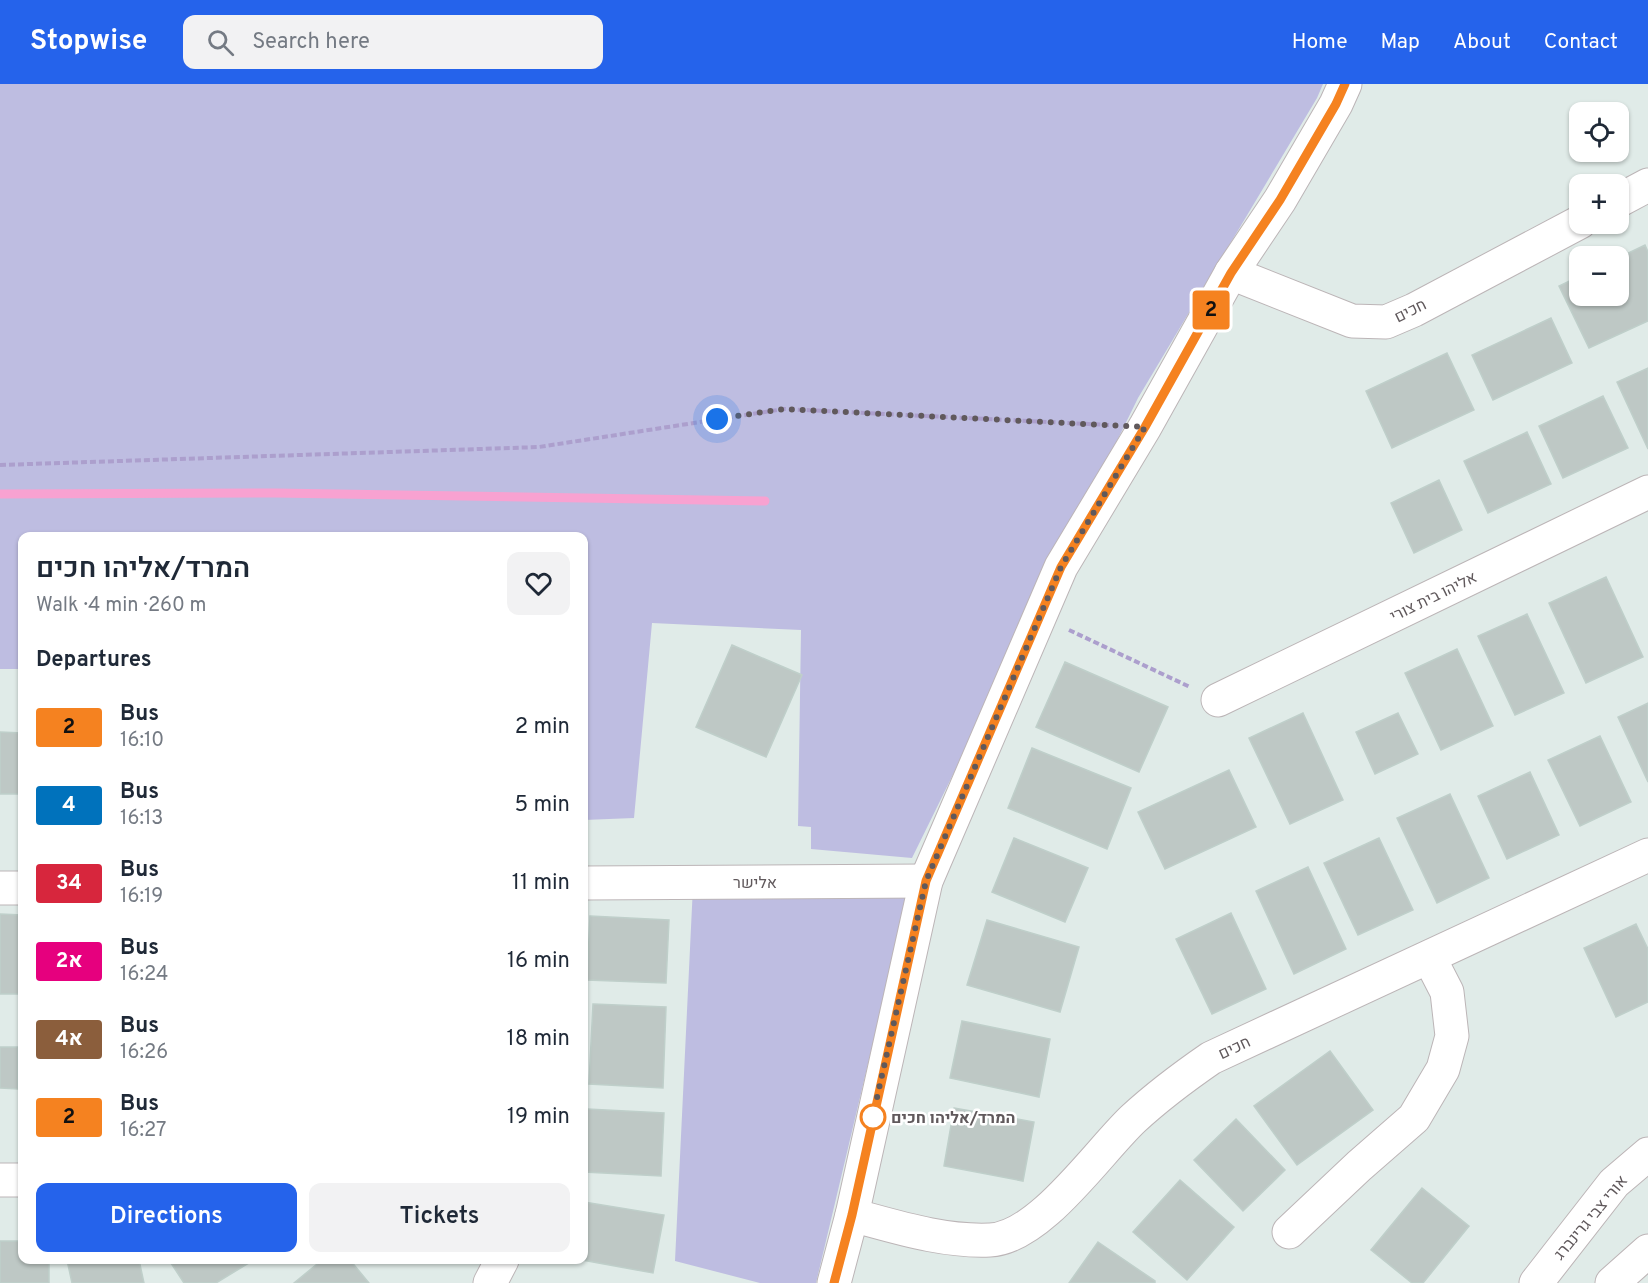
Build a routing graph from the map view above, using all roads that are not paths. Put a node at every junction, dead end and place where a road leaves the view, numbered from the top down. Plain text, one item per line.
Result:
1 (1345, 84) edge
2 (1648, 185) edge
3 (1629, 195) edge
4 (1569, 228) edge
5 (1231, 273) junction
6 (1648, 492) edge
7 (1218, 700) road end
8 (1648, 855) edge
9 (926, 881) junction
10 (588, 883) edge
11 (0, 888) edge
12 (18, 888) edge
13 (1429, 957) junction
14 (1648, 1154) edge
15 (0, 1180) edge
16 (18, 1180) edge
17 (852, 1215) junction
18 (1289, 1232) dead end
19 (1648, 1251) edge
20 (500, 1264) edge
21 (490, 1283) edge
22 (834, 1283) edge
23 (1536, 1283) edge
24 (1612, 1283) edge

1 - 5 street
2 - 3 street
4 - 5 street, חכים
5 - 9 street
6 - 7 street, אליהו בית צורי
8 - 13 street, חכים
9 - 10 street, אלישר
9 - 17 street
11 - 12 street
13 - 17 street, חכים
13 - 18 street
14 - 23 street, אורי צבי גרינברג
15 - 16 street
17 - 22 street
19 - 24 street
20 - 21 street

